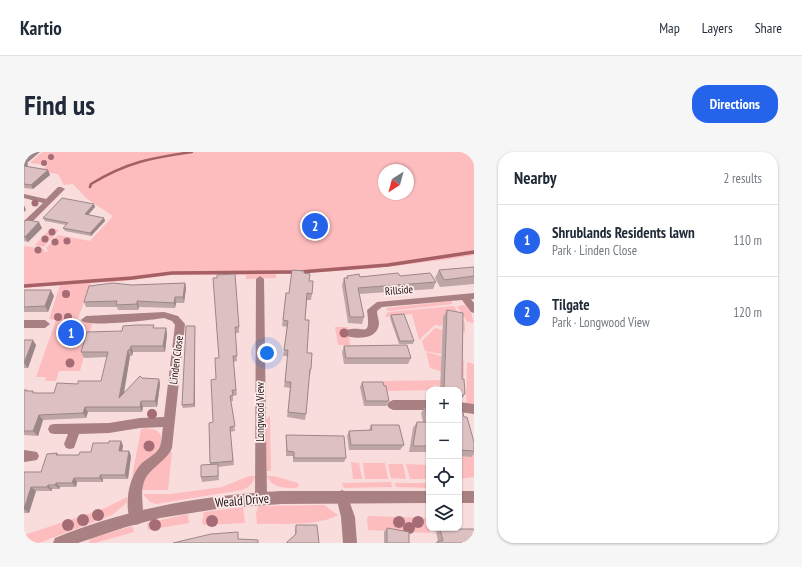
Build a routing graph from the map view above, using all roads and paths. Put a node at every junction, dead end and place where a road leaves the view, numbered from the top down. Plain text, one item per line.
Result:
1 (62, 189) dead end
2 (24, 196) edge
3 (49, 202) junction
4 (26, 224) edge
5 (260, 279) dead end
6 (474, 296) edge
7 (464, 297) junction
8 (474, 310) edge
9 (86, 320) dead end
10 (24, 324) edge
11 (45, 324) dead end
12 (350, 333) dead end
13 (393, 405) dead end
14 (426, 405) edge
15 (462, 407) edge
16 (474, 409) edge
17 (168, 422) junction
18 (75, 428) junction
19 (54, 429) dead end
20 (70, 444) dead end
21 (342, 496) junction
22 (261, 497) junction
23 (426, 497) edge
24 (462, 497) edge
25 (474, 497) edge
26 (136, 518) junction
27 (60, 543) edge
28 (350, 543) edge

1 - 3 street
2 - 3 street
3 - 4 street
5 - 22 street, Longwood View
6 - 7 street, Rillside
7 - 8 street
7 - 12 street, Rillside
9 - 17 street, Linden Close
10 - 11 street
13 - 14 street
15 - 16 street
17 - 18 street
17 - 26 street, Linden Close
18 - 19 street
18 - 20 street
21 - 22 street, Weald Drive
21 - 23 street, Weald Drive
21 - 28 street
22 - 26 street, Weald Drive
24 - 25 street
26 - 27 street, Weald Drive

